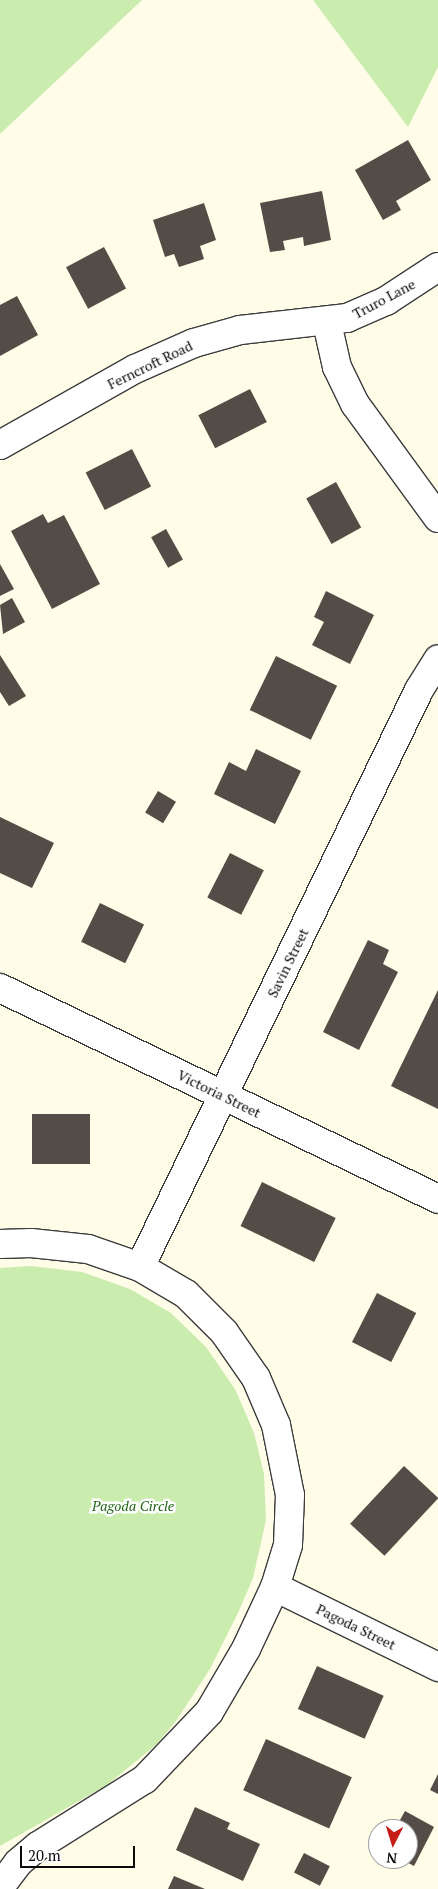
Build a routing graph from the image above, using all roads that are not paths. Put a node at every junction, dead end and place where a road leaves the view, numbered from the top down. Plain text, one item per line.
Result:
1 (438, 268) edge
2 (327, 323) junction
3 (0, 445) edge
4 (438, 518) edge
5 (438, 660) edge
6 (0, 988) edge
7 (223, 1097) junction
8 (438, 1199) edge
9 (0, 1244) edge
10 (140, 1267) junction
11 (275, 1587) junction
12 (438, 1667) edge
13 (0, 1887) edge

1 - 2 street, Truro Lane
2 - 3 street, Ferncroft Road
2 - 4 street
5 - 7 street, Savin Street
6 - 7 street, Victoria Street
7 - 8 street, Victoria Street
7 - 10 street, Savin Street
9 - 10 street
10 - 11 street
11 - 12 street, Pagoda Street
11 - 13 street

